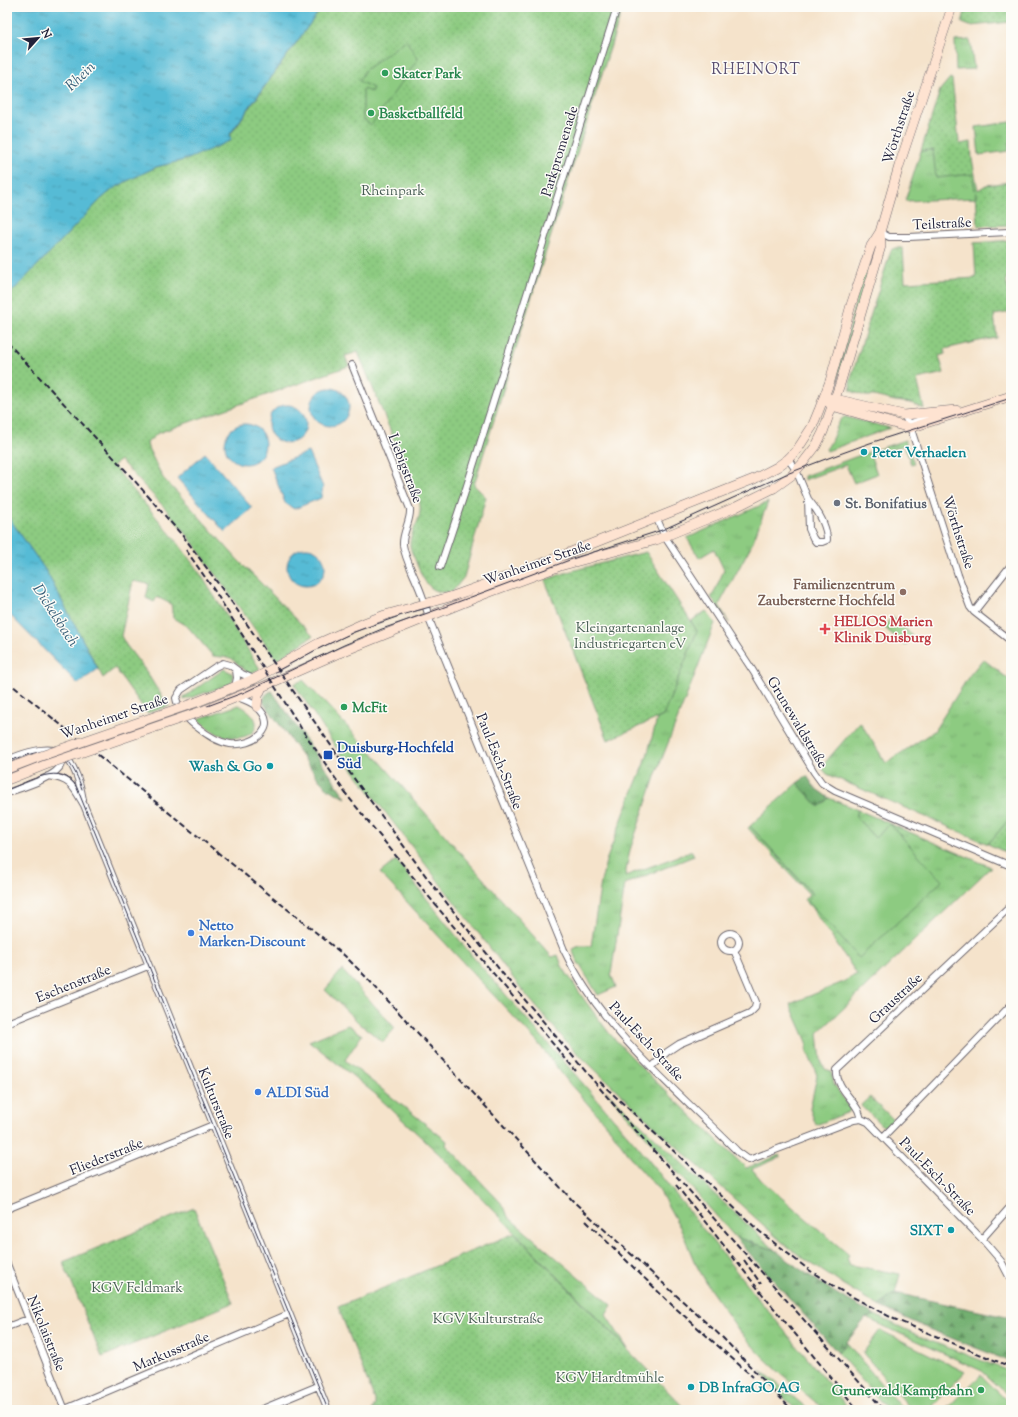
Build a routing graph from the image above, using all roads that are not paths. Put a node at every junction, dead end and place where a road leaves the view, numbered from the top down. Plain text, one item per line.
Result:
1 (617, 7) edge
2 (952, 7) edge
3 (880, 232) junction
4 (1008, 232) dead end
5 (352, 365) dead end
6 (1011, 396) edge
7 (823, 398) junction
8 (834, 402) junction
9 (948, 410) junction
10 (967, 410) junction
11 (904, 415) junction
12 (910, 428) junction
13 (788, 459) junction
14 (796, 470) junction
15 (808, 499) junction
16 (657, 519) junction
17 (665, 537) junction
18 (1011, 565) edge
19 (440, 566) dead end
20 (425, 604) junction
21 (974, 612) junction
22 (429, 617) junction
23 (1011, 641) edge
24 (236, 670) junction
25 (254, 679) junction
26 (235, 687) junction
27 (262, 687) junction
28 (238, 697) junction
29 (257, 707) junction
30 (56, 750) junction
31 (7, 760) edge
32 (7, 769) edge
33 (48, 776) junction
34 (7, 780) edge
35 (7, 793) edge
36 (84, 806) junction
37 (1011, 866) edge
38 (1011, 906) edge
39 (734, 950) dead end
40 (148, 966) junction
41 (1011, 1005) edge
42 (7, 1023) edge
43 (652, 1067) junction
44 (861, 1119) junction
45 (214, 1125) junction
46 (883, 1136) junction
47 (1011, 1206) edge
48 (7, 1209) edge
49 (982, 1239) junction
50 (7, 1264) edge
51 (1011, 1280) edge
52 (289, 1314) junction
53 (28, 1319) junction
54 (7, 1327) edge
55 (318, 1386) junction
56 (64, 1410) edge
57 (260, 1410) edge
58 (328, 1410) edge

1 - 19 street, Parkpromenade
2 - 3 street, Wörthstraße
3 - 4 street, Teilstraße
3 - 7 street, Wörthstraße
3 - 8 street, Wörthstraße
5 - 20 street, Liebigstraße
6 - 10 street
7 - 8 street
7 - 13 street, Wanheimer Straße
8 - 11 street
8 - 12 street
8 - 14 street, Wanheimer Straße
9 - 10 street
9 - 11 street
9 - 12 street
10 - 12 street
11 - 12 street, Wörthstraße
12 - 21 street, Wörthstraße
13 - 14 street
13 - 16 street, Wanheimer Straße
14 - 15 street
14 - 17 street, Wanheimer Straße
15 - 15 street
16 - 17 street, Grunewaldstraße
16 - 20 street, Wanheimer Straße
17 - 22 street, Wanheimer Straße
17 - 37 street, Grunewaldstraße
18 - 21 street
20 - 22 street, Paul-Esch-Straße
20 - 25 street, Wanheimer Straße
21 - 23 street, Wörthstraße
22 - 27 street, Wanheimer Straße
22 - 43 street, Paul-Esch-Straße
24 - 25 street, Wanheimer Straße
24 - 26 street
24 - 29 street, Wanheimer Straße
25 - 26 street, Wanheimer Straße
26 - 32 street, Wanheimer Straße, bridge
27 - 28 street, Wanheimer Straße
27 - 29 street
28 - 29 street
28 - 34 street, Wanheimer Straße, bridge
30 - 31 street, Wanheimer Straße
30 - 33 street, Wanheimer Straße
30 - 36 street, Wanheimer Straße
33 - 35 street, Wanheimer Straße
33 - 36 street
36 - 40 street, Kulturstraße
38 - 44 street, Graustraße
39 - 43 street
40 - 42 street, Eschenstraße
40 - 45 street, Kulturstraße
41 - 46 street
43 - 44 street, Paul-Esch-Straße
44 - 46 street, Paul-Esch-Straße
45 - 48 street, Fliederstraße
45 - 52 street, Kulturstraße
46 - 49 street, Paul-Esch-Straße
47 - 49 street
49 - 51 street, Paul-Esch-Straße
50 - 53 street, Nikolaistraße
52 - 55 street, Kulturstraße
52 - 56 street, Markusstraße
53 - 54 street
53 - 56 street, Nikolaistraße
55 - 57 street
55 - 58 street, Kulturstraße

